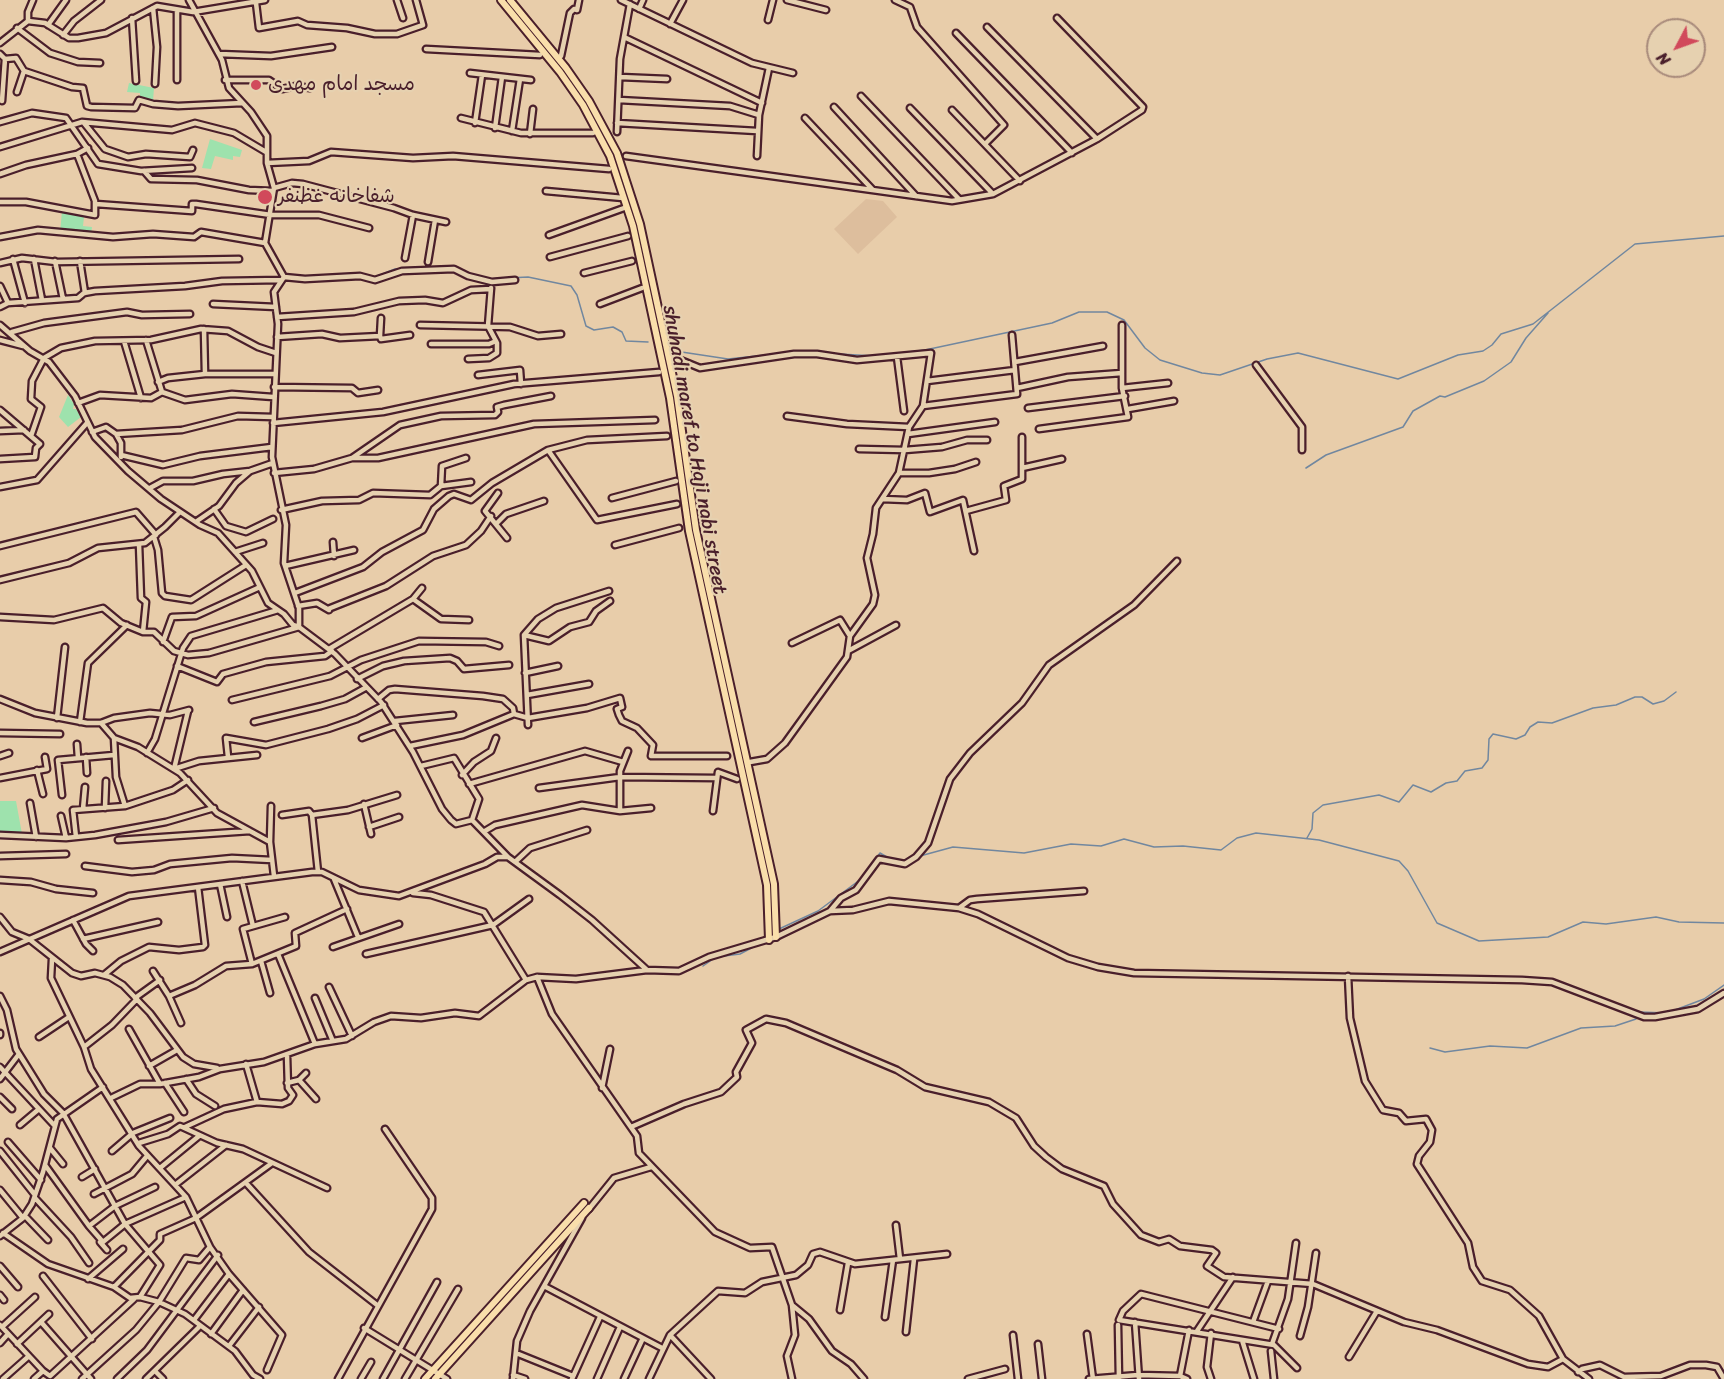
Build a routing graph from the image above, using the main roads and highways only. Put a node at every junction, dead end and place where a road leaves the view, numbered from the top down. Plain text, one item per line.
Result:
1 (501, 0) edge
2 (510, 0) edge
3 (587, 1205) road end
4 (436, 1374) edge
5 (425, 1379) edge

1 - 2 main road, shuhadi maref to Haji nabi street
3 - 4 main road
4 - 5 main road

